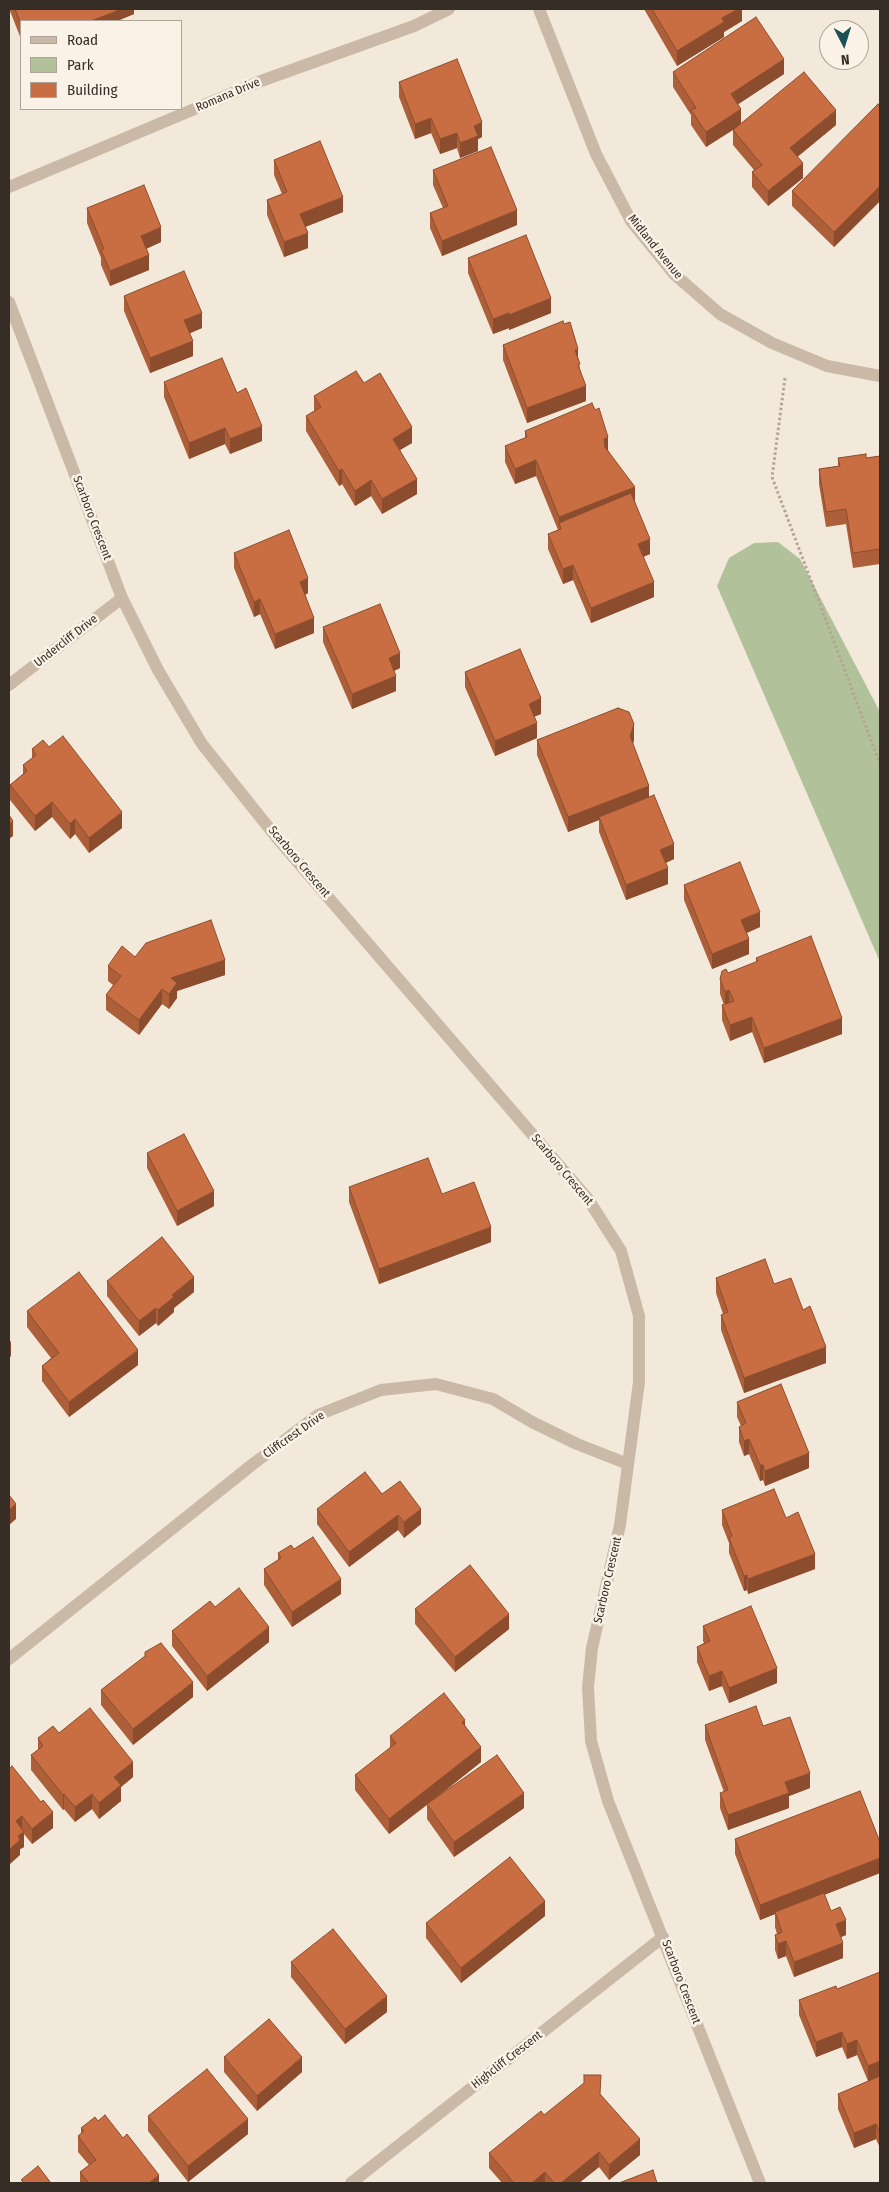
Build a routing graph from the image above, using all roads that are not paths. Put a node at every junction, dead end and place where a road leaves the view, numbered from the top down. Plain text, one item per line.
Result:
1 (449, 9) edge
2 (539, 9) edge
3 (9, 187) edge
4 (9, 302) edge
5 (880, 376) edge
6 (122, 598) junction
7 (9, 685) edge
8 (628, 1464) junction
9 (9, 1659) edge
10 (663, 1936) junction
11 (351, 2183) edge
12 (760, 2183) edge

1 - 3 street, Romana Drive
2 - 5 street, Midland Avenue
4 - 6 street, Scarboro Crescent
6 - 7 street, Undercliff Drive
6 - 8 street, Scarboro Crescent
8 - 9 street, Cliffcrest Drive
8 - 10 street, Scarboro Crescent
10 - 11 street, Highcliff Crescent
10 - 12 street, Scarboro Crescent

